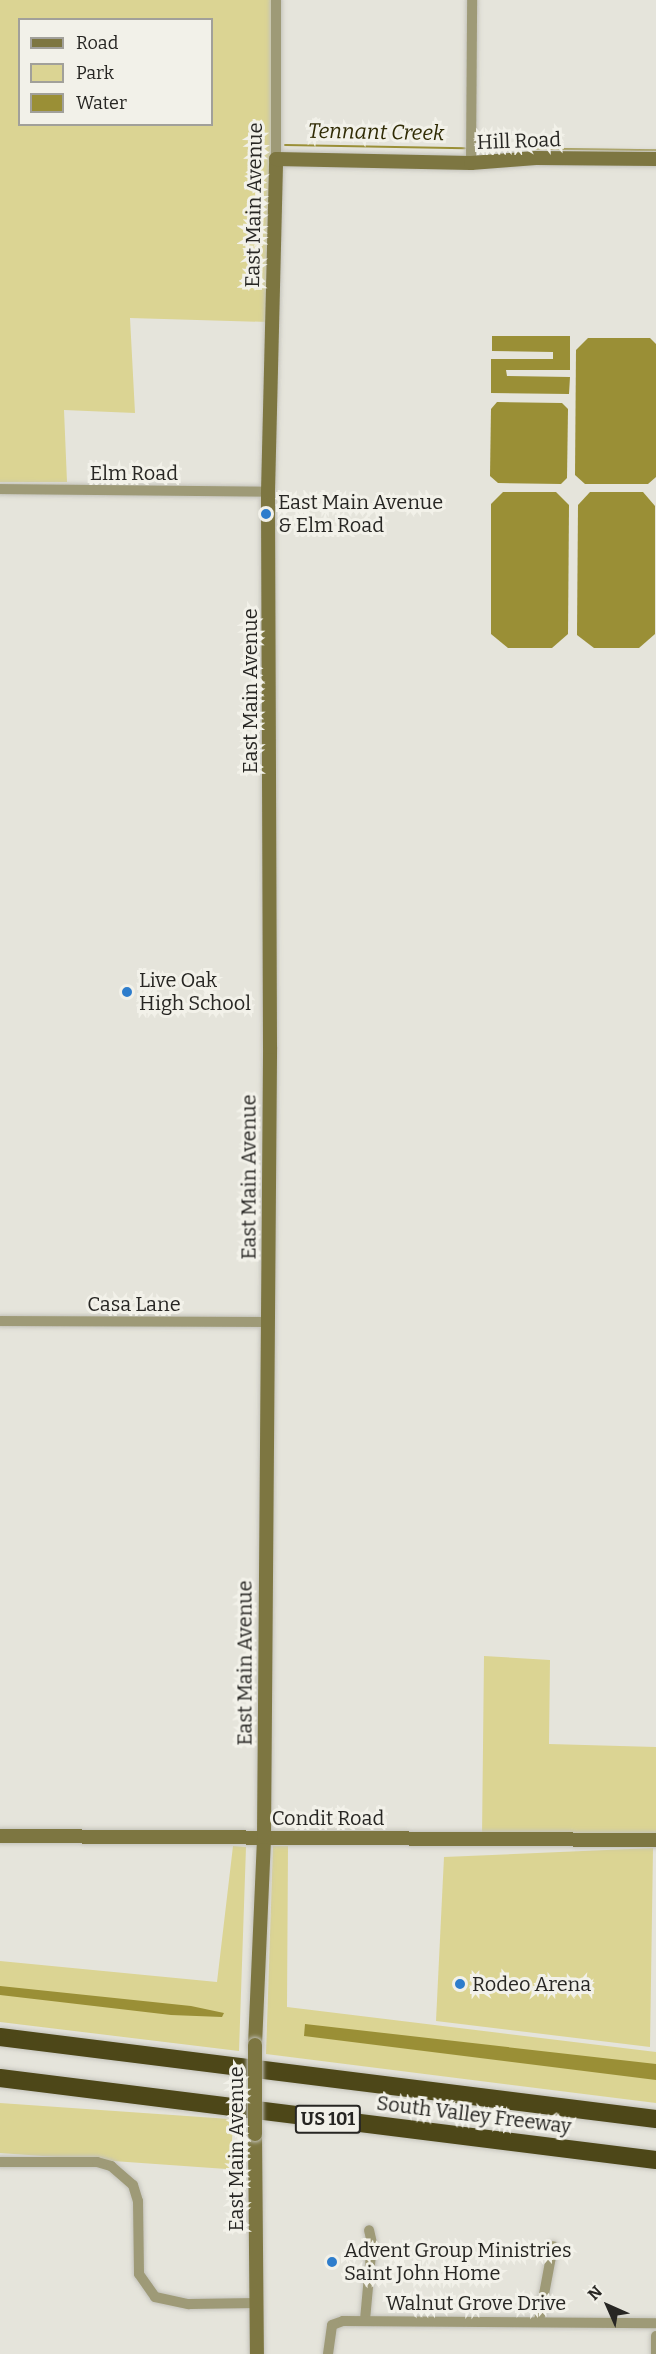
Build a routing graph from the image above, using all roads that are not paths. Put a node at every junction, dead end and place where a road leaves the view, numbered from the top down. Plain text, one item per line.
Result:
1 (276, 0) edge
2 (472, 0) edge
3 (276, 159) junction
4 (656, 159) edge
5 (471, 163) junction
6 (0, 489) edge
7 (268, 492) junction
8 (0, 1321) edge
9 (268, 1322) junction
10 (0, 1836) edge
11 (264, 1837) junction
12 (656, 1840) edge
13 (0, 2037) edge
14 (0, 2078) edge
15 (656, 2119) edge
16 (656, 2160) edge
17 (0, 2162) edge
18 (369, 2230) dead end
19 (553, 2246) dead end
20 (256, 2303) junction
21 (365, 2320) junction
22 (539, 2321) junction
23 (656, 2323) edge
24 (656, 2336) edge
25 (257, 2354) edge
26 (328, 2354) edge
27 (656, 2354) edge

1 - 3 street, East Main Avenue
2 - 5 street
3 - 5 street, Hill Road
3 - 7 street, East Main Avenue
4 - 5 street, Hill Road
6 - 7 street, Elm Road
7 - 9 street, East Main Avenue
8 - 9 street, Casa Lane
9 - 11 street, East Main Avenue
10 - 11 street, Condit Road
11 - 12 street, Condit Road
11 - 20 street, East Main Avenue, bridge
13 - 15 highway, South Valley Freeway / US 101
14 - 16 highway, South Valley Freeway / US 101
17 - 20 street
18 - 21 street
19 - 22 street
20 - 25 street, East Main Avenue
21 - 22 street, Walnut Grove Drive
21 - 26 street, Walnut Grove Drive
22 - 23 street, Walnut Grove Drive
24 - 27 street

